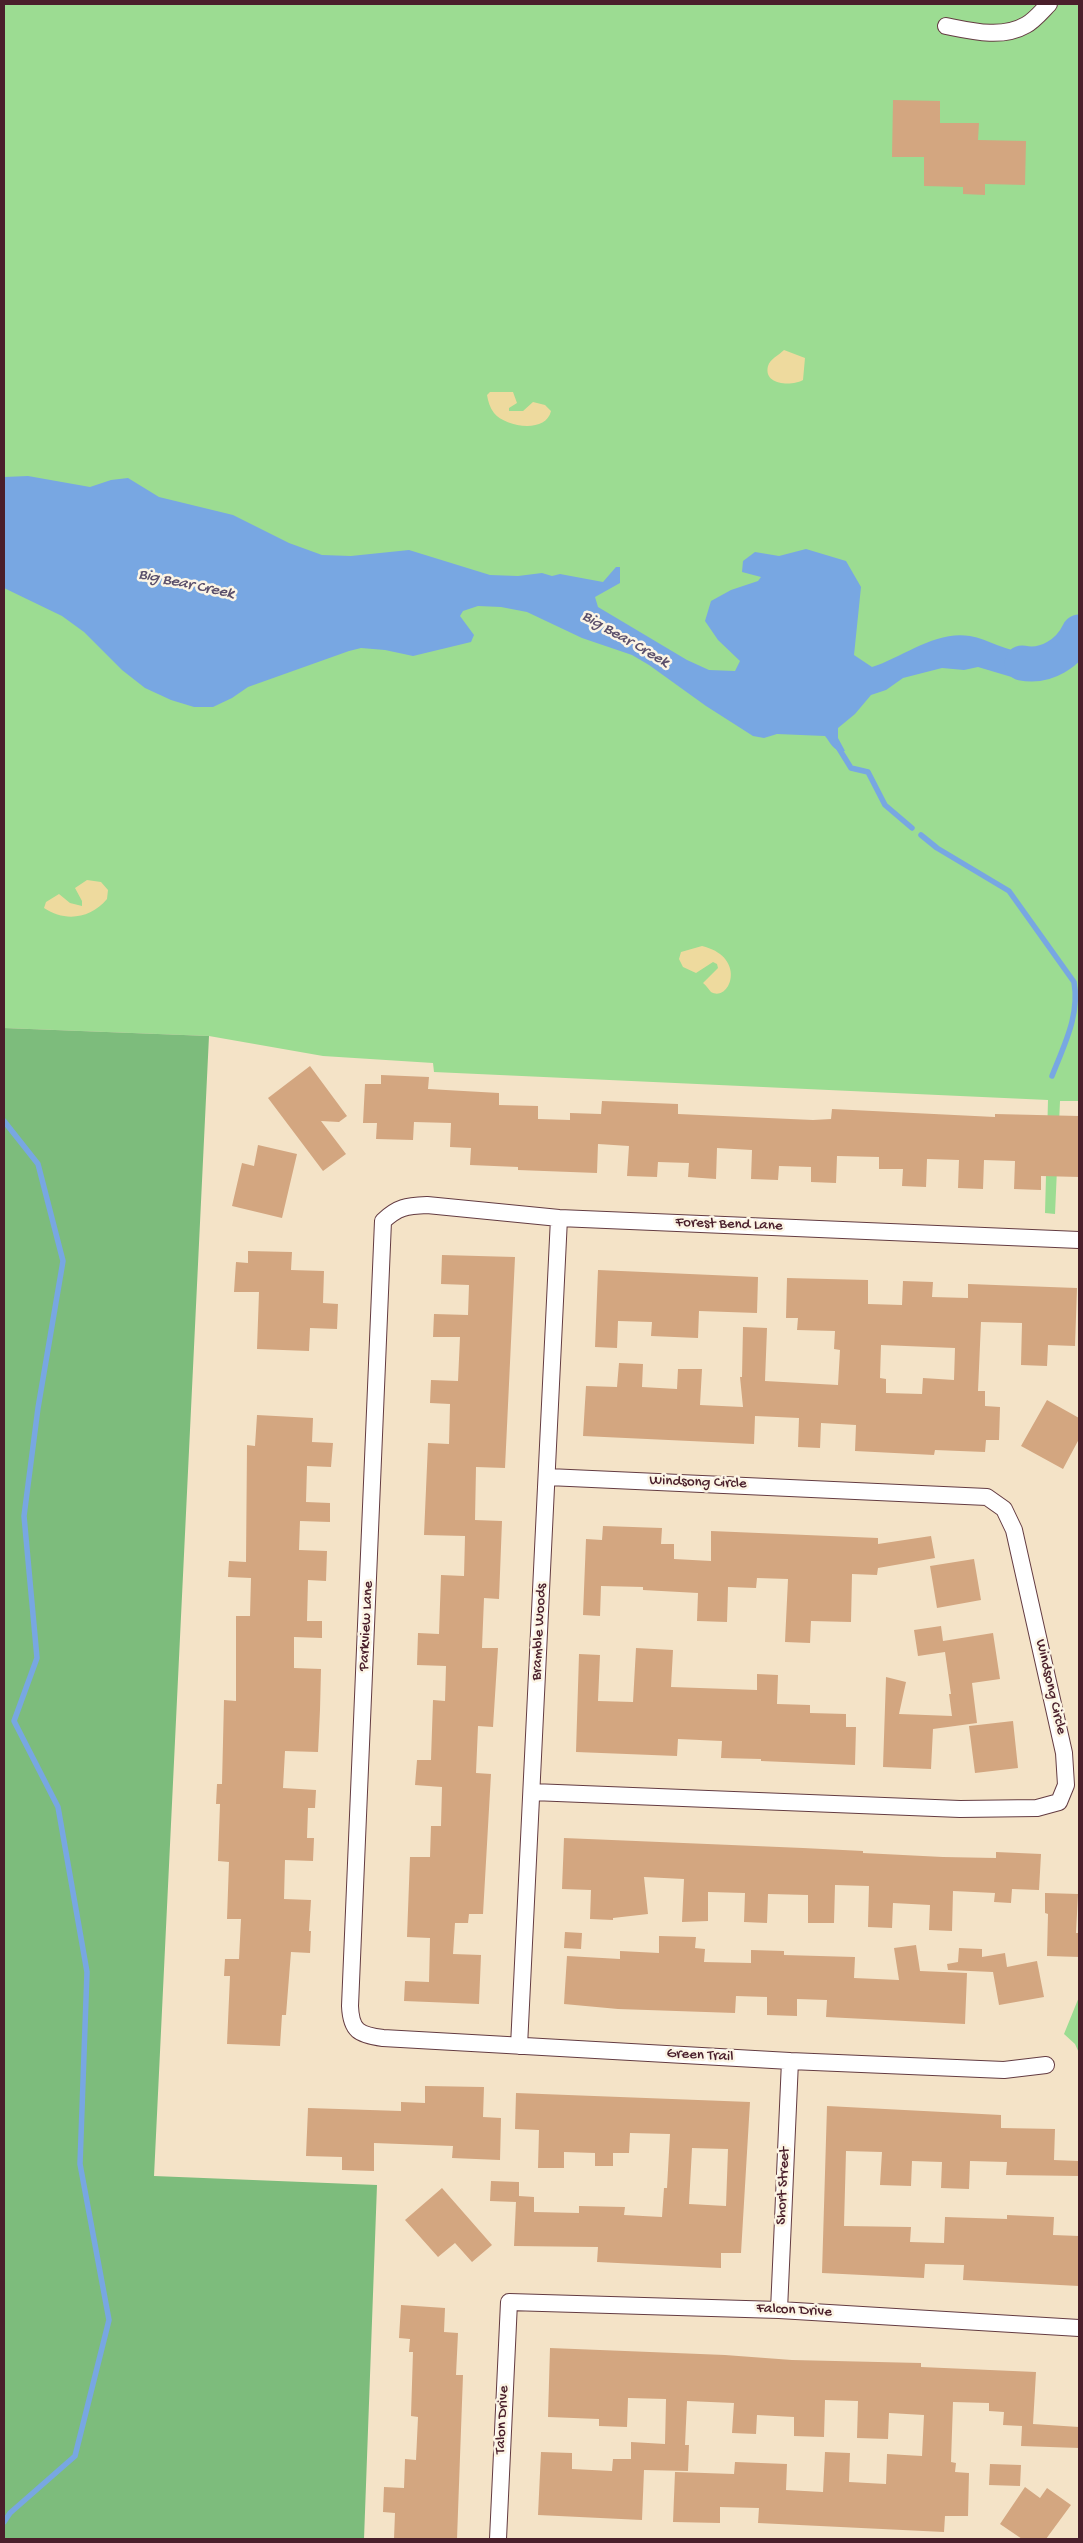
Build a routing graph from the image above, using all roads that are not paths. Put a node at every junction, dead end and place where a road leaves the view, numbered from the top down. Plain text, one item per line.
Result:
1 (1049, 4) edge
2 (946, 26) dead end
3 (559, 1218) junction
4 (384, 1221) joint
5 (1079, 1240) edge
6 (548, 1477) junction
7 (532, 1792) junction
8 (356, 2029) joint
9 (519, 2046) junction
10 (790, 2061) junction
11 (1046, 2065) dead end
12 (509, 2302) joint
13 (778, 2310) junction
14 (1079, 2328) edge
15 (498, 2539) edge

1 - 2 street
3 - 4 street, Forest Bend Lane
3 - 5 street, Forest Bend Lane
3 - 6 street, Bramble Woods
4 - 8 street, Parkview Lane
6 - 7 street, Bramble Woods
6 - 7 street, Windsong Circle
7 - 9 street, Bramble Woods
8 - 9 street, Green Trail
9 - 10 street, Green Trail
10 - 11 street, Green Trail
10 - 13 street, Short Street
12 - 13 street, Falcon Drive
12 - 15 street, Talon Drive
13 - 14 street, Falcon Drive

